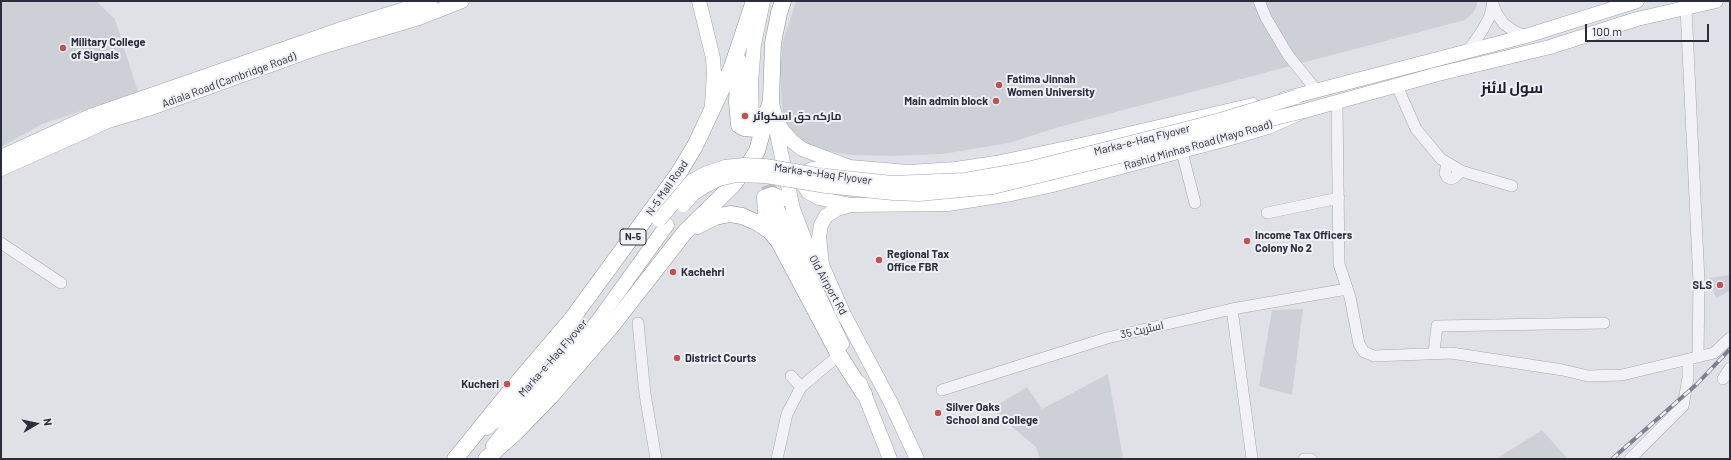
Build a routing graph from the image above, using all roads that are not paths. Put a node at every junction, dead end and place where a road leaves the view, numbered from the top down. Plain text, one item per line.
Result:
1 (430, 1) edge
2 (462, 1) edge
3 (699, 1) edge
4 (754, 1) edge
5 (763, 1) edge
6 (783, 1) edge
7 (1259, 1) edge
8 (1637, 1) edge
9 (1716, 1) edge
10 (1493, 2) edge
11 (1686, 8) junction
12 (1526, 36) junction
13 (739, 48) junction
14 (1468, 51) junction
15 (1397, 86) junction
16 (1317, 91) junction
17 (1296, 97) junction
18 (771, 100) junction
19 (1337, 103) junction
20 (1304, 112) junction
21 (711, 115) junction
22 (752, 124) dead end
23 (1182, 152) junction
24 (1, 157) edge
25 (850, 167) junction
26 (1, 169) edge
27 (1512, 186) dead end
28 (1339, 198) junction
29 (774, 202) tunnel mouth
30 (1195, 203) dead end
31 (850, 206) junction
32 (793, 209) junction
33 (1267, 213) dead end
34 (663, 222) junction
35 (685, 232) junction
36 (1, 242) edge
37 (779, 242) junction
38 (61, 283) dead end
39 (1347, 289) junction
40 (1232, 309) junction
41 (845, 317) junction
42 (638, 323) dead end
43 (1604, 323) dead end
44 (1730, 338) edge
45 (1434, 353) junction
46 (839, 356) junction
47 (1693, 358) junction
48 (1730, 368) edge
49 (791, 376) dead end
50 (1723, 379) dead end
51 (801, 387) junction
52 (942, 390) dead end
53 (864, 394) junction
54 (890, 401) junction
55 (466, 446) junction
56 (455, 459) edge
57 (485, 459) edge
58 (656, 459) edge
59 (777, 459) edge
60 (890, 459) edge
61 (908, 459) edge
62 (917, 459) edge
63 (1252, 459) edge
64 (1304, 459) edge
65 (1312, 459) edge
66 (1630, 459) edge

1 - 24 main road, Adiala Road (Cambridge Road)
2 - 26 main road, Adiala Road (Cambridge Road)
3 - 21 main road
4 - 13 highway, N-5 Mall Road / N-5
5 - 22 main road
6 - 18 highway
7 - 16 street
8 - 12 main road, Rashid Minhas Road (Mayo Road)
9 - 11 main road, Rashid Minhas Road (Mayo Road)
10 - 12 street
10 - 14 street
11 - 15 main road, Rashid Minhas Road (Mayo Road)
11 - 47 street
12 - 14 main road, Rashid Minhas Road (Mayo Road)
13 - 18 highway
13 - 21 highway, N-5 Mall Road / N-5
14 - 16 main road, Rashid Minhas Road (Mayo Road)
15 - 19 main road, Rashid Minhas Road (Mayo Road)
15 - 27 street
16 - 17 main road, Rashid Minhas Road (Mayo Road)
17 - 25 main road, Rashid Minhas Road (Mayo Road)
17 - 34 main road, Marka-e-Haq Flyover, bridge
18 - 25 main road, Rashid Minhas Road (Mayo Road)
18 - 32 main road, Old Airport Rd
18 - 35 highway
19 - 20 main road, Rashid Minhas Road (Mayo Road)
19 - 28 street
20 - 23 main road, Rashid Minhas Road (Mayo Road)
20 - 34 main road, Marka-e-Haq Flyover, bridge
21 - 55 highway, N-5 Mall Road / N-5
23 - 30 street
23 - 31 main road, Rashid Minhas Road (Mayo Road)
25 - 31 main road
28 - 33 street
28 - 39 street
29 - 53 main road
31 - 41 main road, Rashid Minhas Road (Mayo Road)
32 - 37 main road
32 - 41 main road, Old Airport Rd
34 - 55 main road, Marka-e-Haq Flyover
34 - 57 main road, Marka-e-Haq Flyover
35 - 37 highway
35 - 57 highway
36 - 38 street
37 - 46 highway
39 - 40 street, اسٹریٹ 35
39 - 45 street
40 - 52 street, اسٹریٹ 35
40 - 63 street
41 - 54 main road, Old Airport Rd
42 - 58 street
43 - 45 street
44 - 47 street
45 - 47 street
46 - 51 street
46 - 53 highway
47 - 66 street
48 - 50 street
49 - 51 street
51 - 59 street
53 - 60 main road
54 - 61 main road
54 - 62 main road, Old Airport Rd
55 - 56 highway, N-5
64 - 65 street

